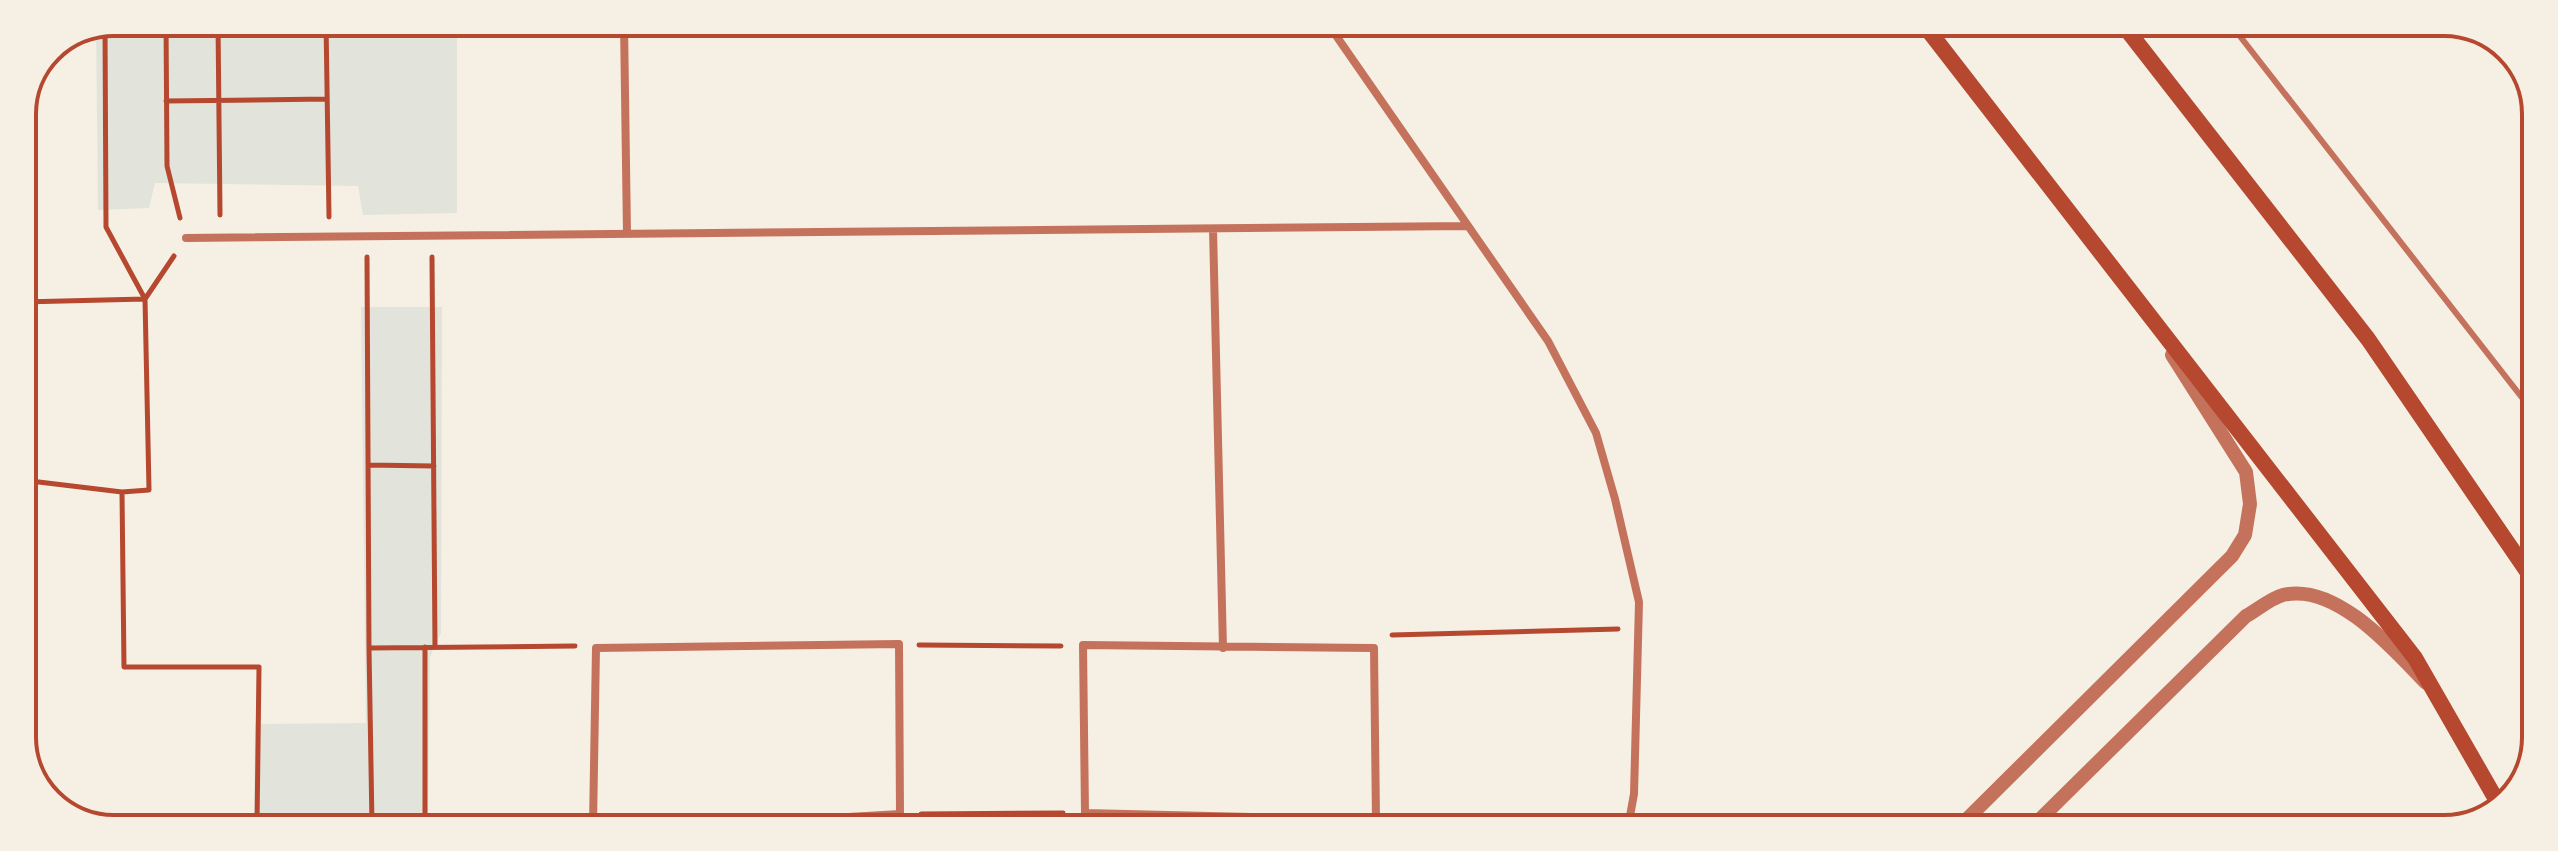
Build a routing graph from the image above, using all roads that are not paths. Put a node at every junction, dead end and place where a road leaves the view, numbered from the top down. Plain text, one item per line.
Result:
1 (624, 36) edge
2 (1336, 36) edge
3 (1933, 36) edge
4 (2132, 36) edge
5 (2240, 36) edge
6 (1468, 226) junction
7 (1213, 229) junction
8 (627, 234) junction
9 (186, 238) road end
10 (2143, 307) junction
11 (2522, 398) edge
12 (2522, 564) edge
13 (1223, 648) junction
14 (2434, 692) junction
15 (2494, 797) edge
16 (593, 815) edge
17 (886, 815) edge
18 (1168, 815) edge
19 (1376, 815) edge
20 (1630, 815) edge
21 (1971, 815) edge
22 (2044, 815) edge

1 - 8 street
2 - 6 street
3 - 10 main road
4 - 12 main road
5 - 11 lane
6 - 7 street
6 - 20 street
7 - 8 street
7 - 13 street
8 - 9 street
10 - 14 main road
10 - 21 street
13 - 18 street
13 - 19 street
14 - 15 main road
14 - 22 street
16 - 17 street

